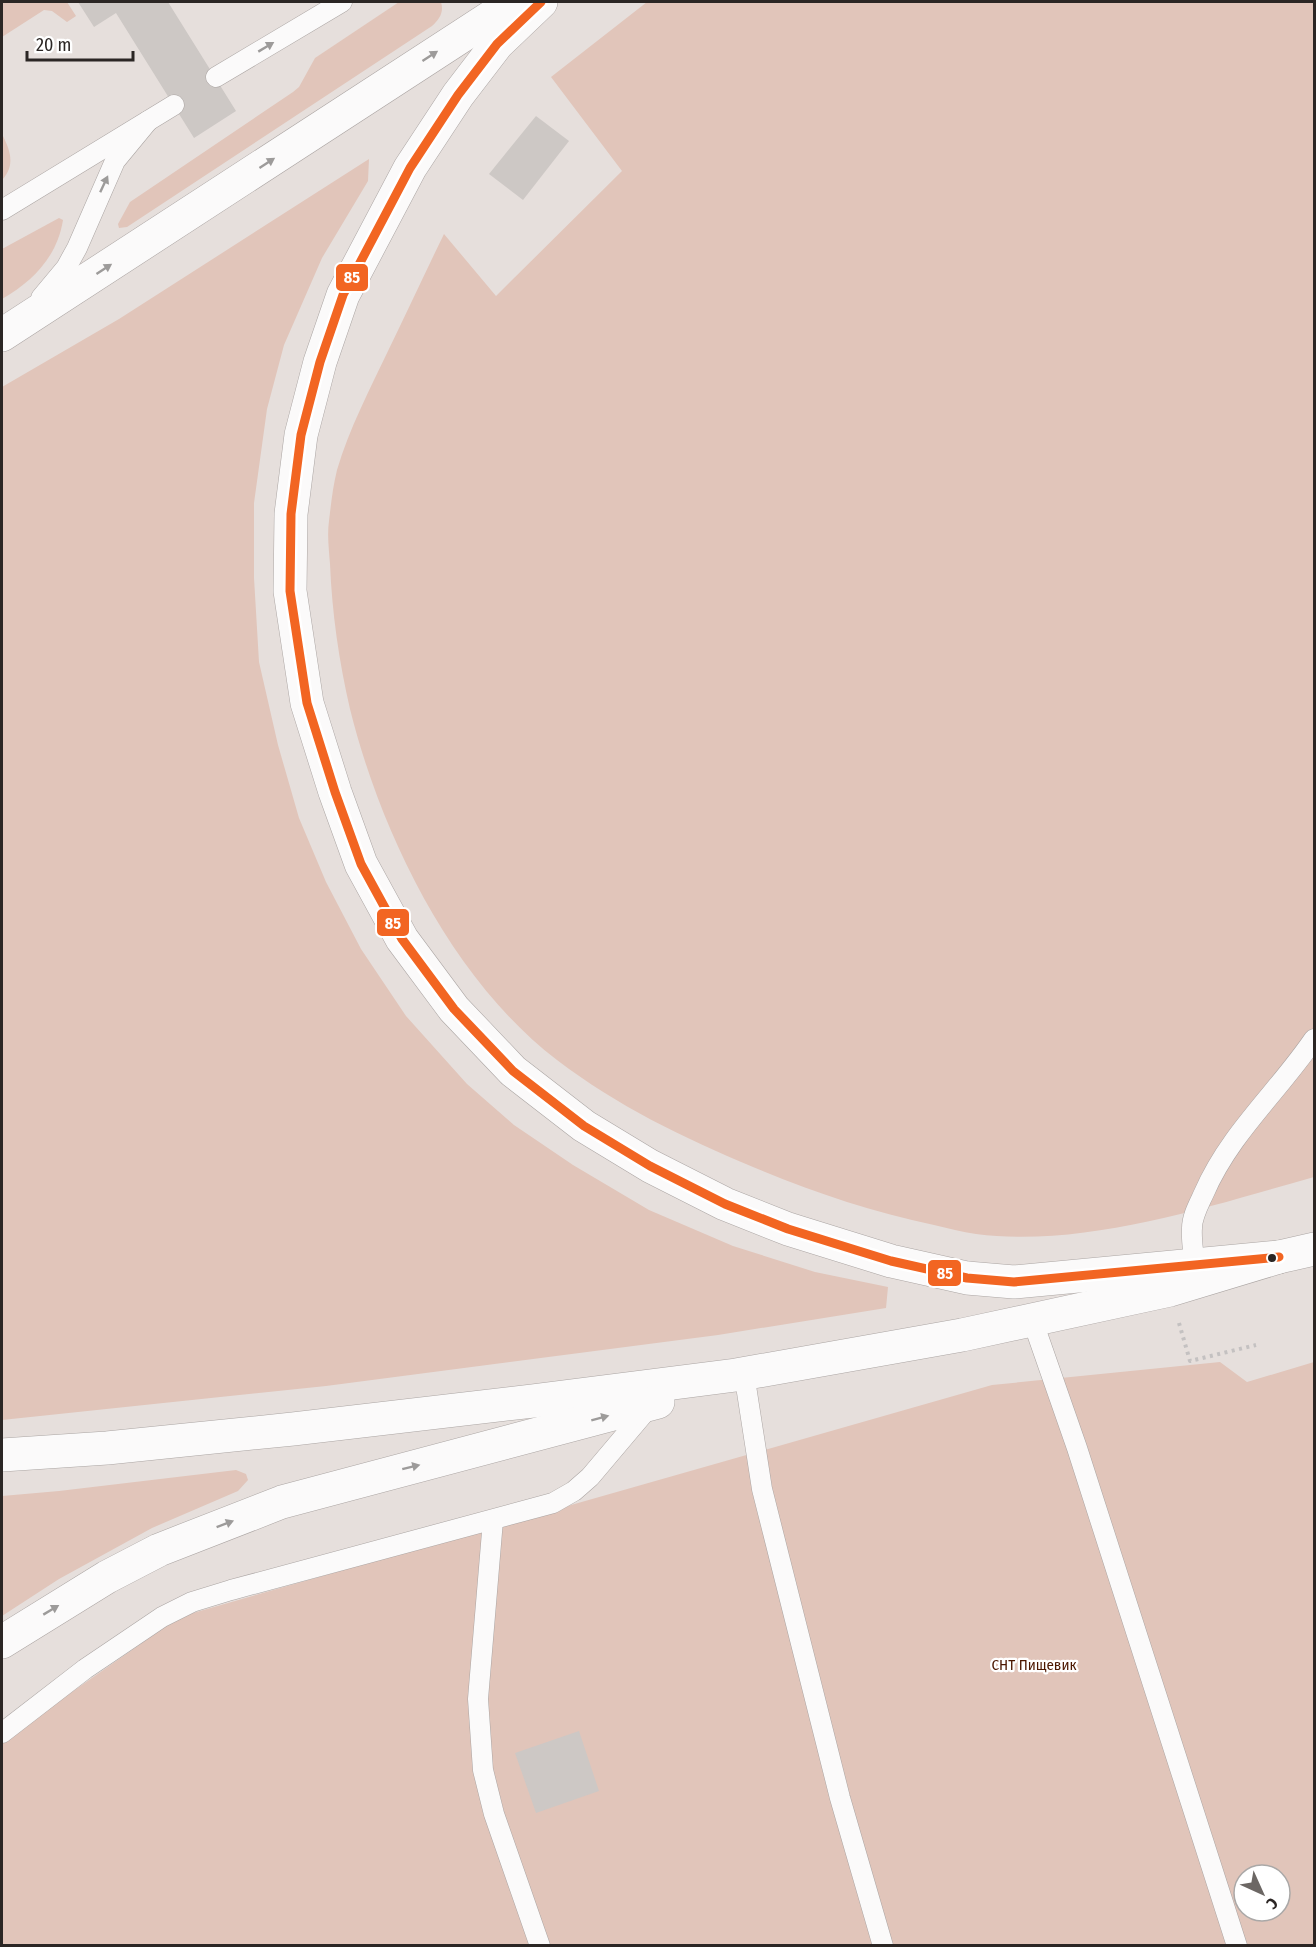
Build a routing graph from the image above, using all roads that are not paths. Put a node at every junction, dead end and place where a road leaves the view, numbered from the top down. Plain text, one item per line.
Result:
1 (342, 2) edge
2 (514, 2) edge
3 (541, 2) edge
4 (216, 77) dead end
5 (174, 105) dead end
6 (148, 121) junction
7 (2, 210) edge
8 (2, 334) edge
9 (1314, 1039) edge
10 (1314, 1249) edge
11 (1279, 1257) junction
12 (1194, 1265) junction
13 (1032, 1319) junction
14 (740, 1374) junction
15 (651, 1404) junction
16 (2, 1455) edge
17 (493, 1520) junction
18 (2, 1642) edge
19 (2, 1733) edge
20 (540, 1946) edge
21 (883, 1946) edge
22 (1238, 1946) edge

4 -> 1 lane
8 -> 2 highway
3 - 12 highway
5 - 6 lane
6 - 7 lane
8 -> 6 lane
9 - 12 lane
10 - 11 highway
11 - 12 highway
11 - 13 highway
13 - 14 highway
13 - 22 lane
14 - 15 highway
14 - 16 highway
14 - 21 lane
15 - 17 lane
18 -> 15 highway
17 - 19 lane
17 - 20 lane

